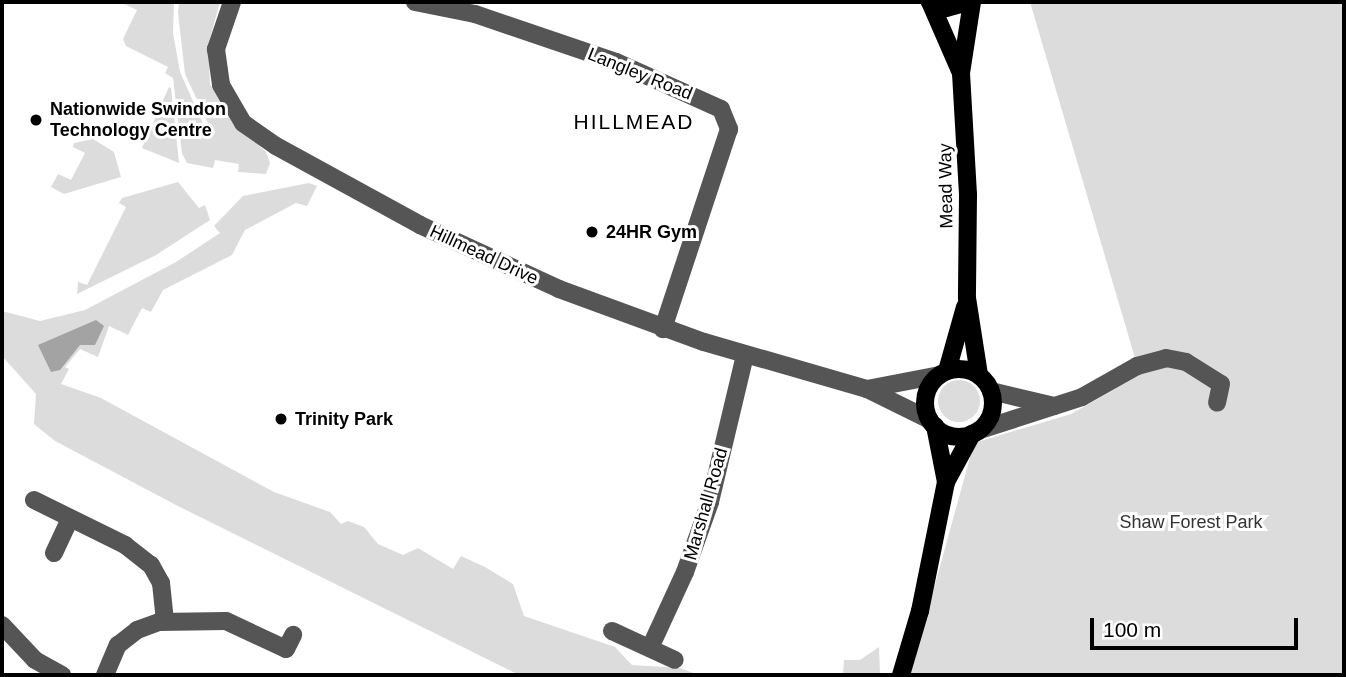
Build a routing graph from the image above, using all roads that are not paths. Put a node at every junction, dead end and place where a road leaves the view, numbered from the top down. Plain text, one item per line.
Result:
1 (232, 2) edge
2 (415, 2) edge
3 (930, 2) edge
4 (970, 2) edge
5 (961, 73) junction
6 (967, 298) junction
7 (663, 329) junction
8 (745, 355) junction
9 (944, 373) junction
10 (979, 375) junction
11 (867, 389) junction
12 (991, 391) junction
13 (1216, 403) dead end
14 (1054, 407) junction
15 (933, 423) junction
16 (975, 433) junction
17 (946, 482) junction
18 (34, 500) dead end
19 (70, 518) junction
20 (54, 553) dead end
21 (165, 621) junction
22 (2, 625) edge
23 (612, 631) dead end
24 (293, 635) dead end
25 (650, 648) junction
26 (675, 660) dead end
27 (62, 675) edge
28 (105, 675) edge
29 (901, 675) edge

1 - 7 street, Hillmead Drive
2 - 7 street, Langley Road
3 - 4 main road
3 - 5 main road, Mead Way
4 - 5 main road, Mead Way
5 - 6 main road, Mead Way
6 - 9 main road, Mead Way
6 - 10 main road, Mead Way
7 - 8 street, Hillmead Drive
8 - 11 street, Hillmead Drive
8 - 25 street, Marshall Road
9 - 10 main road
9 - 11 street, Hillmead Drive
9 - 15 main road
10 - 12 main road
11 - 15 street, Hillmead Drive
12 - 14 street
12 - 16 main road
13 - 14 street
14 - 16 street
15 - 16 main road
15 - 17 main road
16 - 17 main road
17 - 29 main road
18 - 19 street
19 - 20 street
19 - 21 street
21 - 24 street
21 - 28 street
22 - 27 street
23 - 25 street
25 - 26 street

